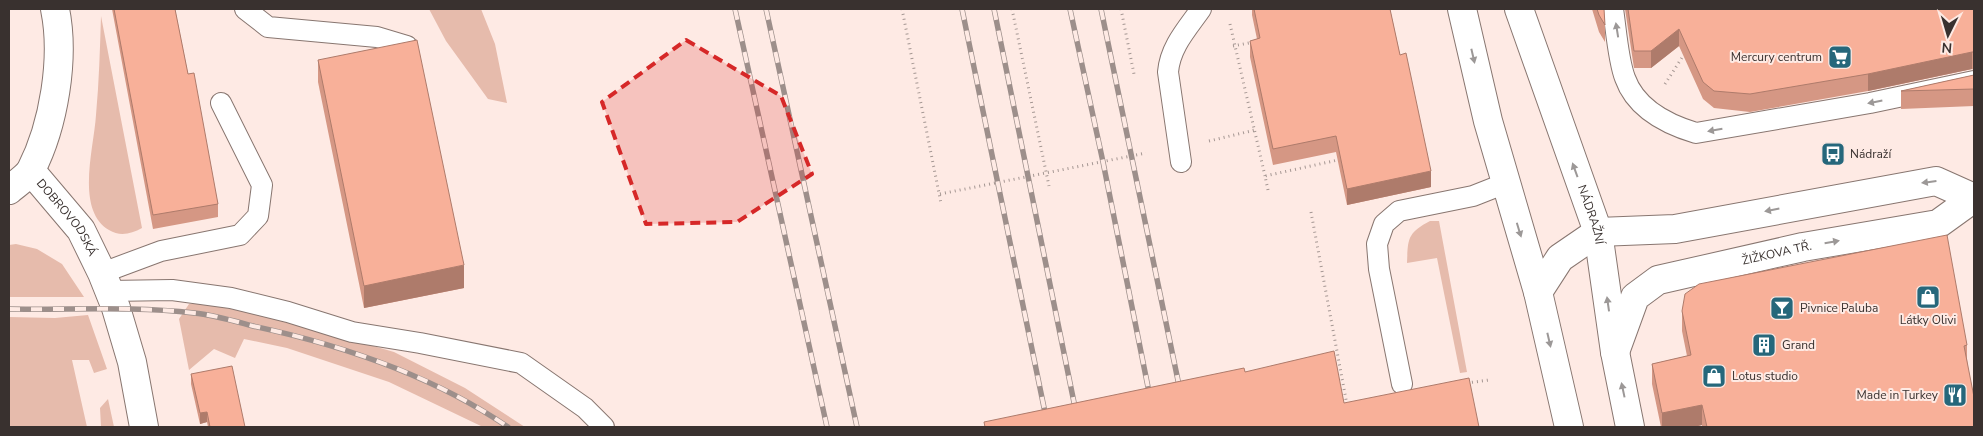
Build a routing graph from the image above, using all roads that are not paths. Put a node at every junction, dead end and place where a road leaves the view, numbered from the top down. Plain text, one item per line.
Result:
1 (56, 9) edge
2 (245, 9) edge
3 (1201, 9) edge
4 (1462, 9) edge
5 (1519, 9) edge
6 (1613, 9) edge
7 (407, 46) edge
8 (1974, 81) edge
9 (221, 103) dead end
10 (1181, 154) road end
11 (31, 171) junction
12 (1506, 184) junction
13 (9, 190) edge
14 (1974, 198) edge
15 (1598, 232) junction
16 (105, 282) junction
17 (1538, 292) junction
18 (1615, 352) junction
19 (1402, 384) dead end
20 (144, 427) edge
21 (604, 427) edge
22 (1569, 427) edge
23 (1630, 427) edge

1 - 11 street, DOBROVODSKÁ
2 - 7 lane
3 - 10 lane
4 -> 12 street
15 -> 5 street, NÁDRAŽNÍ
8 -> 6 lane
9 - 16 lane
11 - 13 street
11 - 16 street, DOBROVODSKÁ
12 -> 17 street
12 - 19 lane
14 -> 15 street, ŽIŽKOVA TŘ.
18 -> 14 street, ŽIŽKOVA TŘ.
15 - 17 street
18 -> 15 street, NÁDRAŽNÍ
16 - 20 street, DOBROVODSKÁ
16 - 21 lane
17 -> 22 street
23 -> 18 street, NÁDRAŽNÍ

